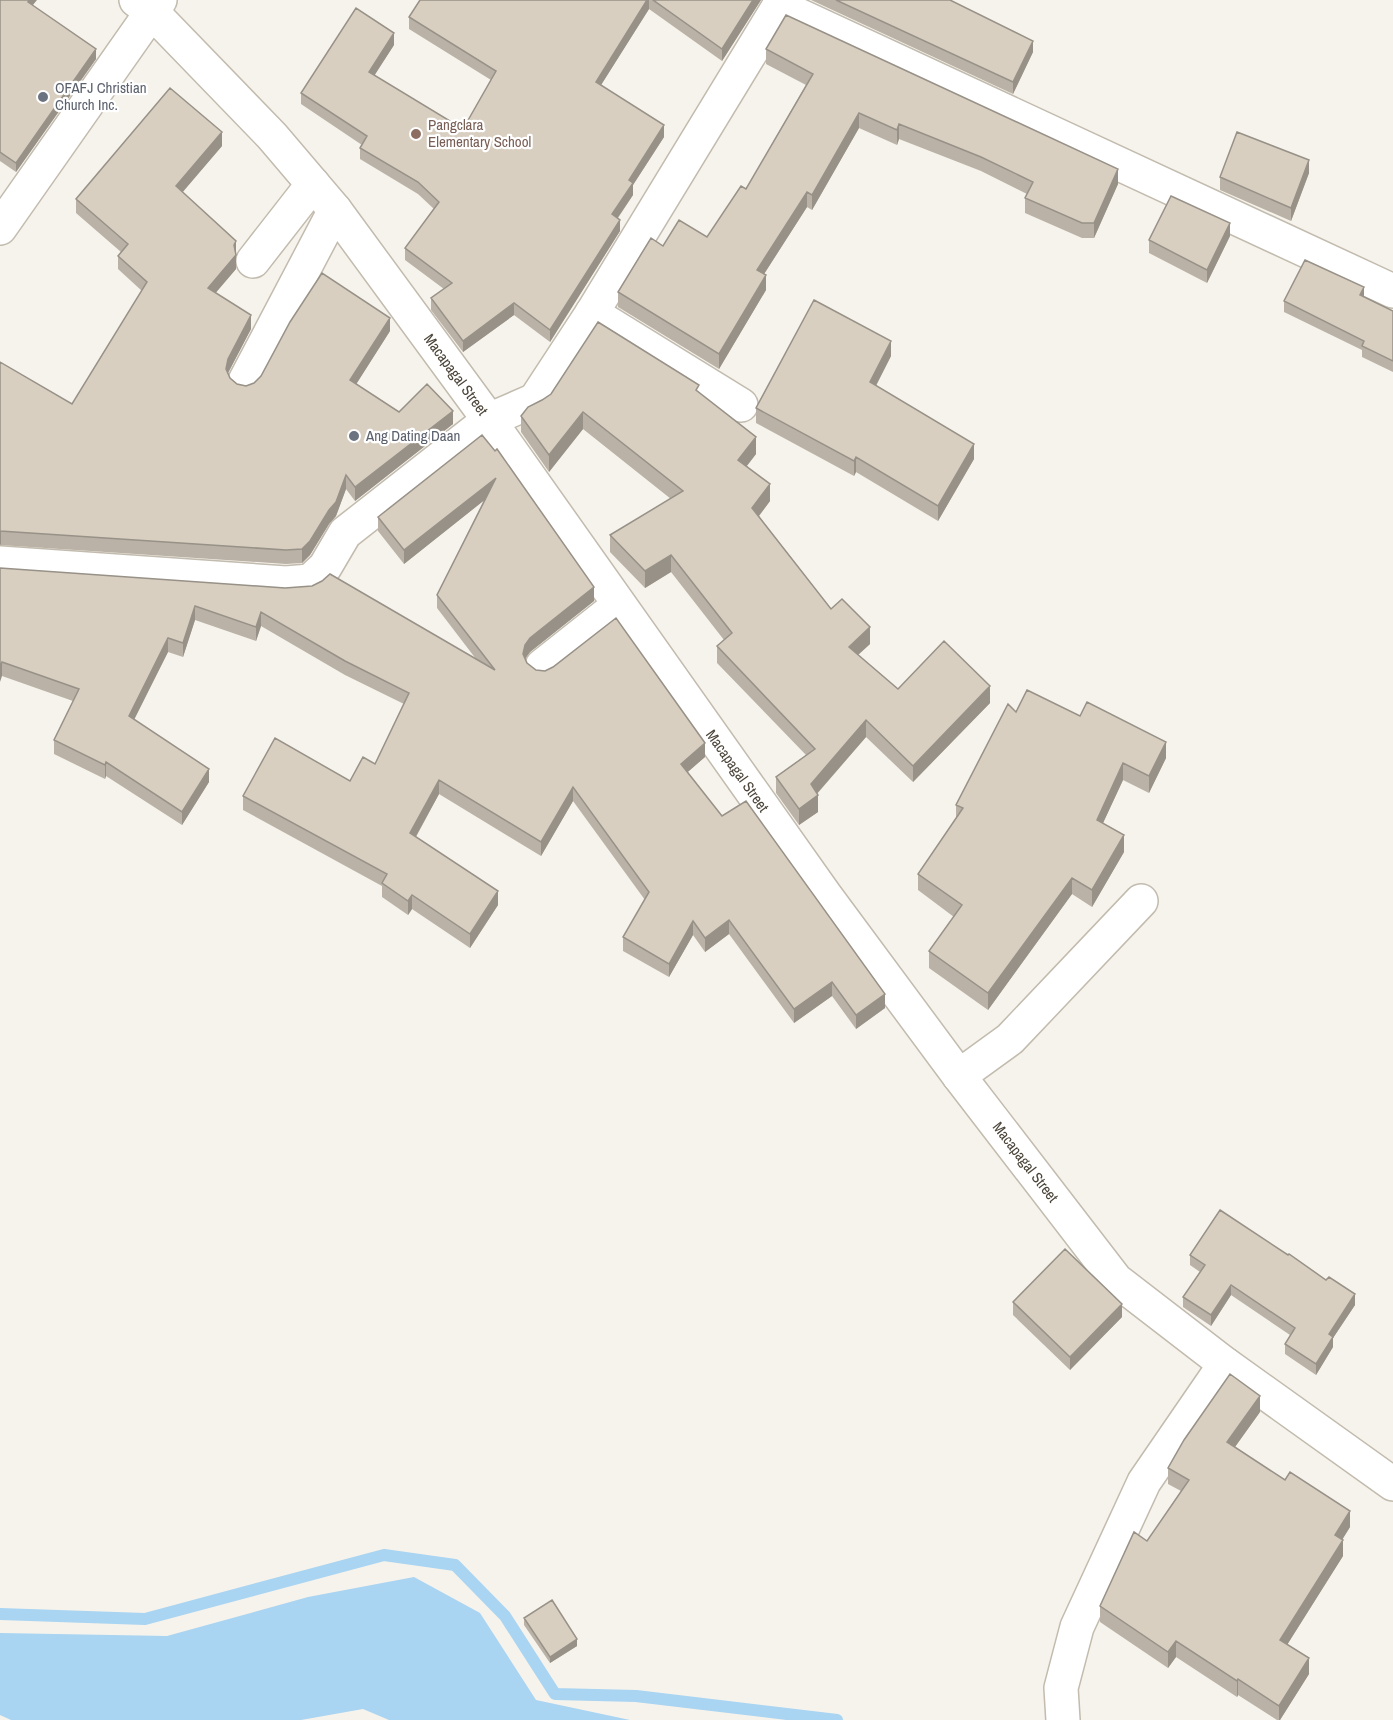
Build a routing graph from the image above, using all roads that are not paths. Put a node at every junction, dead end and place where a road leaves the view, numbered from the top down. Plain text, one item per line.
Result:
1 (149, 4) edge
2 (313, 184) junction
3 (335, 210) junction
4 (0, 228) edge
5 (253, 261) dead end
6 (1393, 291) edge
7 (592, 313) junction
8 (245, 381) dead end
9 (741, 405) dead end
10 (489, 420) junction
11 (0, 563) edge
12 (619, 605) junction
13 (542, 666) dead end
14 (1141, 900) dead end
15 (959, 1076) junction
16 (1225, 1364) junction
17 (1393, 1484) edge
18 (1063, 1720) edge

1 - 2 street, Macapagal Street
1 - 4 street
2 - 3 street, Macapagal Street
2 - 5 street
3 - 8 street
3 - 10 street, Macapagal Street
6 - 7 street
7 - 9 street
7 - 10 street
10 - 11 street
10 - 12 street, Macapagal Street
12 - 13 street
12 - 15 street, Macapagal Street
14 - 15 street
15 - 16 street, Macapagal Street
16 - 17 street, Macapagal Street
16 - 18 street

